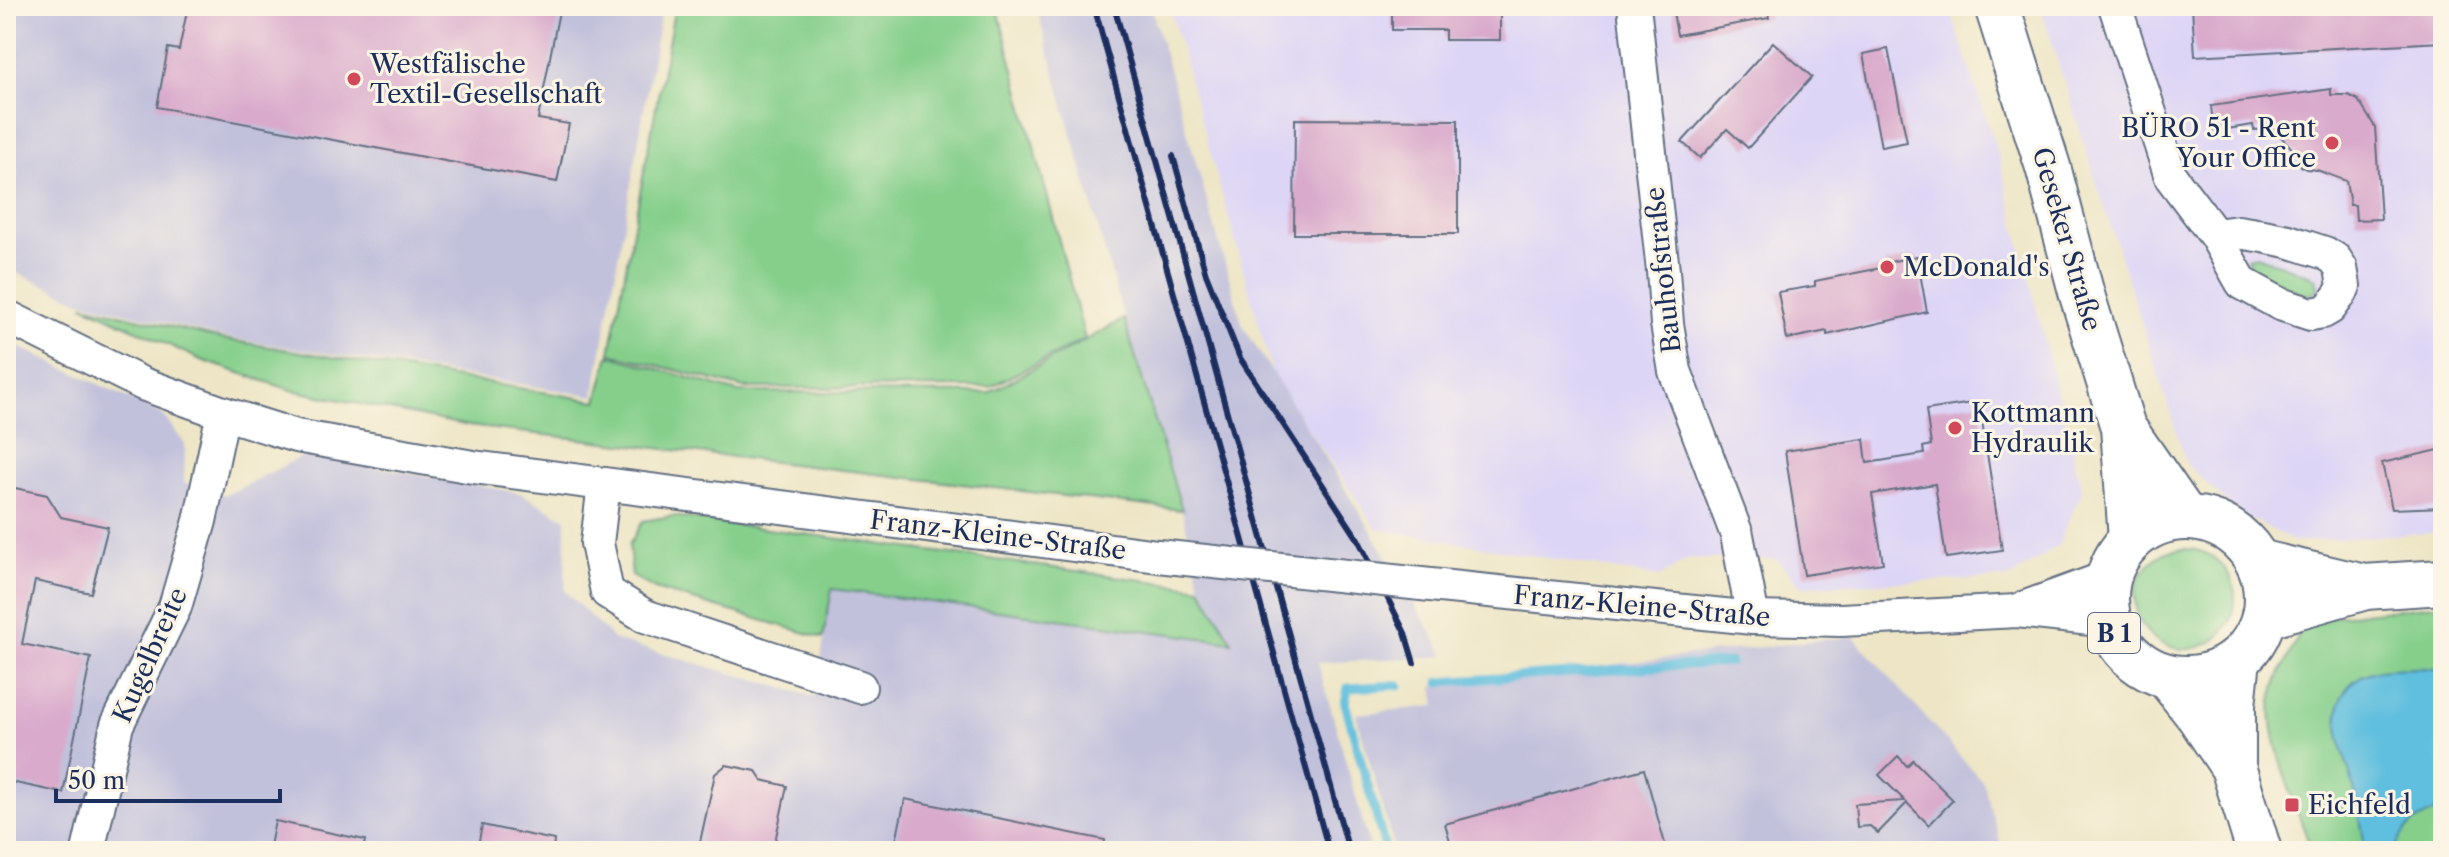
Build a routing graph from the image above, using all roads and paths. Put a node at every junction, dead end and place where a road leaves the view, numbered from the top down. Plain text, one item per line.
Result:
1 (1634, 6) edge
2 (1997, 6) edge
3 (2115, 6) edge
4 (2215, 235) dead end
5 (6, 316) edge
6 (223, 413) junction
7 (2123, 427) junction
8 (604, 484) junction
9 (2185, 517) junction
10 (2131, 540) junction
11 (2258, 562) junction
12 (2108, 577) junction
13 (2443, 582) edge
14 (2364, 587) junction
15 (2017, 611) junction
16 (2264, 616) junction
17 (1753, 618) junction
18 (2109, 621) junction
19 (2238, 659) junction
20 (2168, 677) junction
21 (860, 687) dead end
22 (2233, 767) junction
23 (88, 851) edge
24 (2259, 851) edge

1 - 17 street, Bauhofstraße
2 - 7 main road, Geseker Straße
3 - 4 street
5 - 6 street, Franz-Kleine-Straße
6 - 8 street, Franz-Kleine-Straße
6 - 23 street, Kugelbreite
7 - 9 main road, Geseker Straße
7 - 10 main road, Geseker Straße
8 - 17 street, Franz-Kleine-Straße, bridge
8 - 21 street
9 - 10 main road, B 1
9 - 11 main road
10 - 12 main road, B 1
11 - 14 main road
11 - 16 main road
12 - 15 street, Franz-Kleine-Straße
12 - 18 main road, B 1
13 - 14 main road
14 - 16 main road
15 - 17 street, Franz-Kleine-Straße
15 - 18 street, Franz-Kleine-Straße
16 - 19 main road, B 1
18 - 20 main road, B 1
19 - 20 main road, B 1
19 - 22 main road, B 1
20 - 22 main road, B 1
22 - 24 main road, B 1

